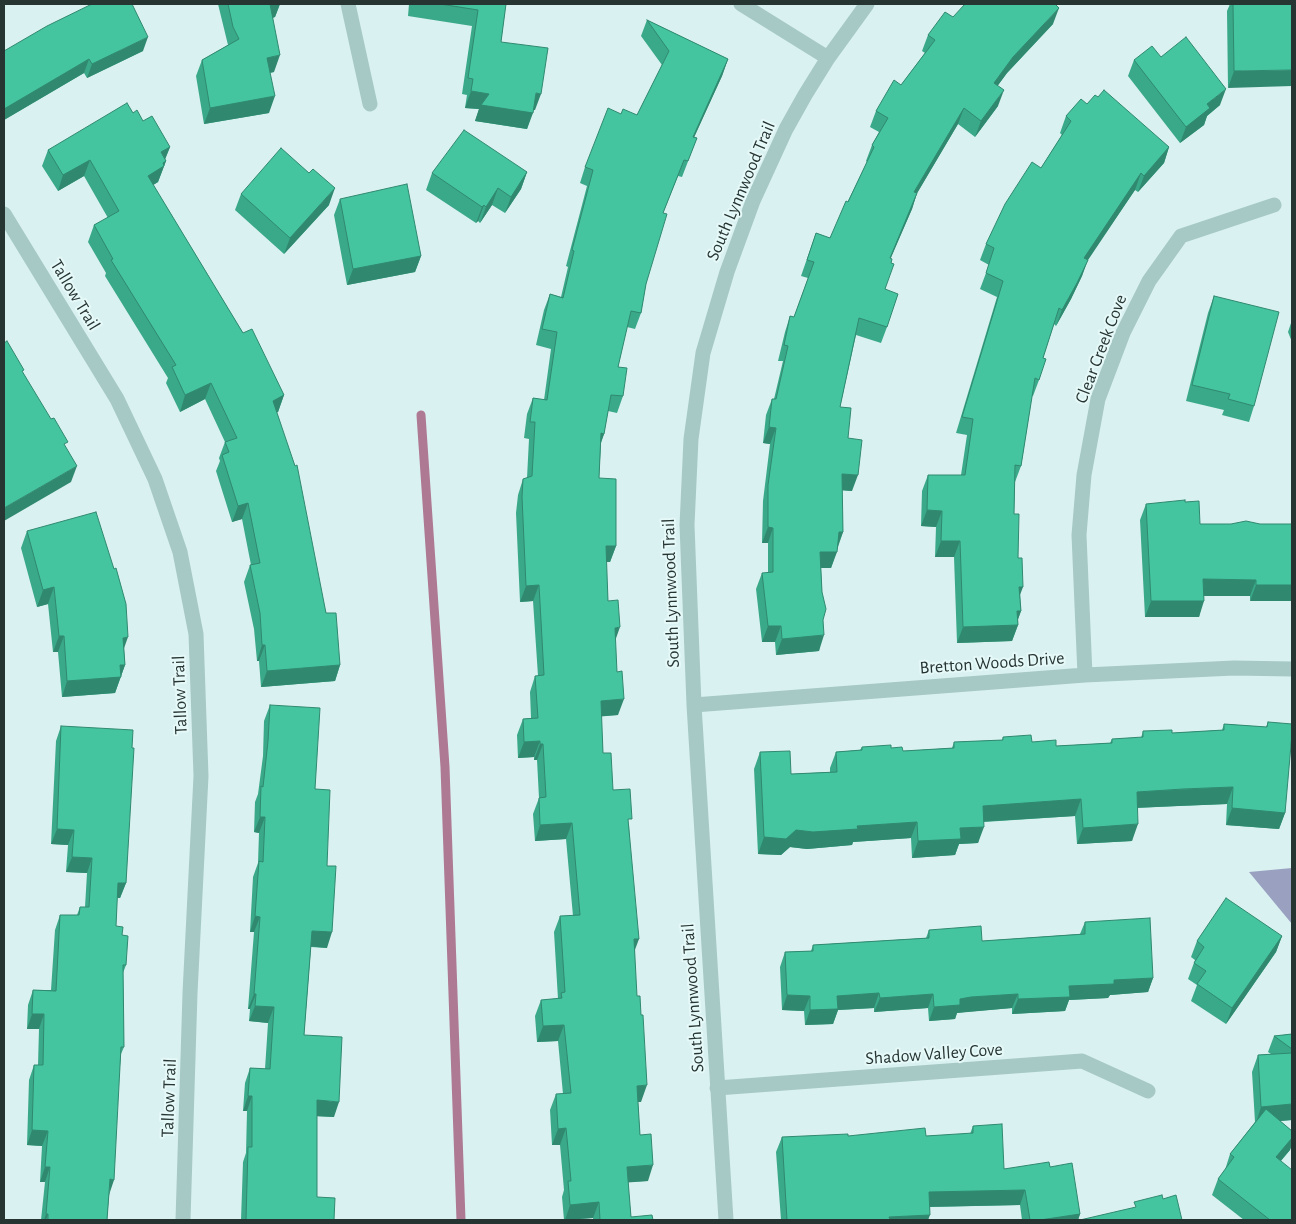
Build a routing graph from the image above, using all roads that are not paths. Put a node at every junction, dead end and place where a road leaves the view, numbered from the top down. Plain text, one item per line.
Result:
1 (348, 4) edge
2 (741, 4) edge
3 (867, 4) edge
4 (828, 58) junction
5 (370, 104) dead end
6 (1274, 205) dead end
7 (4, 214) edge
8 (1292, 669) edge
9 (1085, 675) junction
10 (694, 705) junction
11 (717, 1088) junction
12 (1148, 1091) dead end
13 (183, 1220) edge
14 (726, 1220) edge

1 - 5 street
2 - 4 street
3 - 4 street, South Lynnwood Trail
4 - 10 street, South Lynnwood Trail
6 - 9 street, Clear Creek Cove
7 - 13 street, Tallow Trail
8 - 9 street, Bretton Woods Drive
9 - 10 street, Bretton Woods Drive
10 - 11 street, South Lynnwood Trail
11 - 12 street, Shadow Valley Cove
11 - 14 street, South Lynnwood Trail

